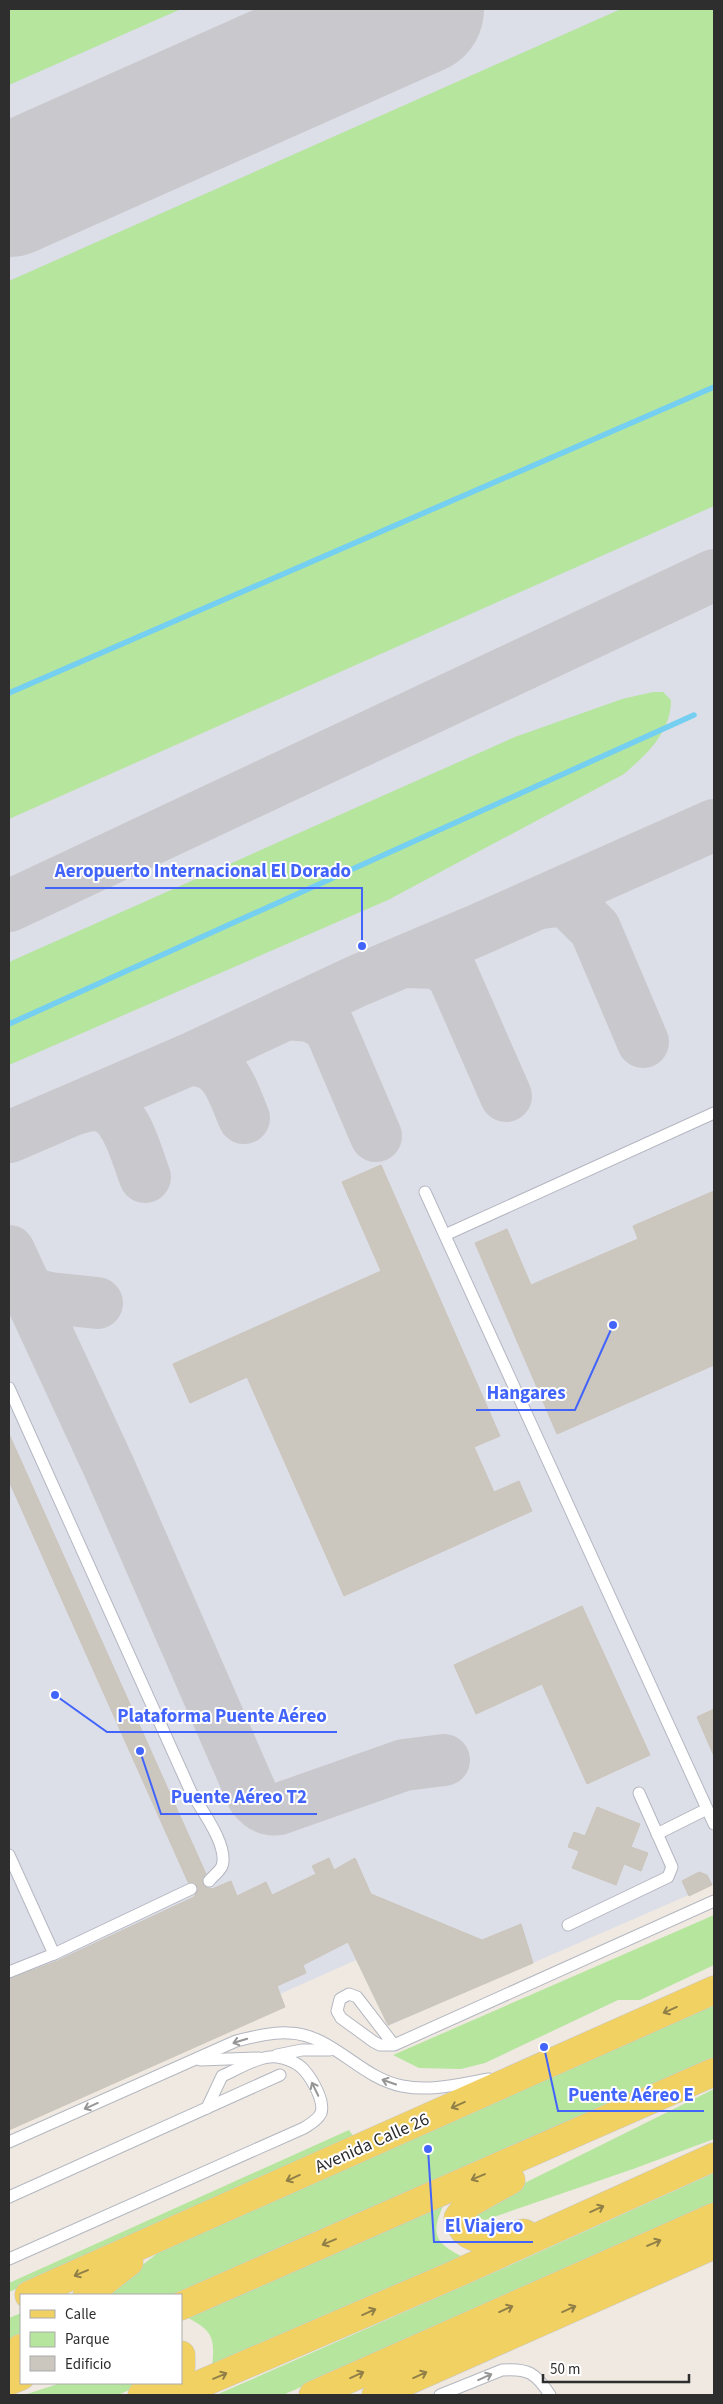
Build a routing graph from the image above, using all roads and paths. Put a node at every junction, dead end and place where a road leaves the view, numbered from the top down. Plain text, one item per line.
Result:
1 (714, 1114) edge
2 (425, 1192) dead end
3 (445, 1235) junction
4 (9, 1388) edge
5 (639, 1793) dead end
6 (707, 1809) junction
7 (714, 1824) edge
8 (657, 1834) junction
9 (9, 1855) edge
10 (209, 1880) dead end
11 (191, 1889) dead end
12 (714, 1901) edge
13 (568, 1925) dead end
14 (54, 1954) junction
15 (9, 1972) edge
16 (714, 1990) edge
17 (394, 2045) junction
18 (335, 2050) junction
19 (267, 2057) junction
20 (192, 2061) junction
21 (540, 2069) junction
22 (714, 2072) edge
23 (280, 2075) dead end
24 (663, 2095) junction
25 (207, 2108) junction
26 (9, 2142) edge
27 (714, 2156) edge
28 (9, 2197) edge
29 (714, 2217) edge
30 (560, 2226) junction
31 (155, 2240) junction
32 (714, 2245) edge
33 (9, 2259) edge
34 (31, 2294) edge
35 (88, 2294) edge
36 (182, 2306) edge
37 (20, 2349) edge
38 (9, 2357) edge
39 (161, 2384) edge
40 (142, 2395) edge
41 (175, 2395) edge
42 (313, 2395) edge
43 (376, 2395) edge
44 (440, 2395) edge
45 (550, 2395) edge

1 - 3 lane
2 - 3 lane
3 - 6 lane
4 - 10 lane
5 - 8 lane
6 - 7 lane
6 - 8 lane
8 - 13 lane
9 - 14 lane
11 - 14 lane
12 - 17 lane
14 - 15 lane
16 -> 21 main road, Avenida Calle 26
17 - 17 lane
18 - 19 lane
18 -> 20 lane
21 -> 18 lane
19 - 20 lane
19 - 25 lane
33 -> 19 lane
20 -> 26 lane
21 -> 31 main road, Avenida Calle 26
22 - 24 main road
23 - 25 lane
24 - 30 main road
24 -> 36 main road
25 - 28 lane
30 -> 27 main road
42 -> 29 main road
41 -> 30 main road
31 -> 34 main road, Avenida Calle 26
31 - 35 main road
43 -> 32 main road
37 - 38 main road
39 - 40 main road
44 -> 45 lane

